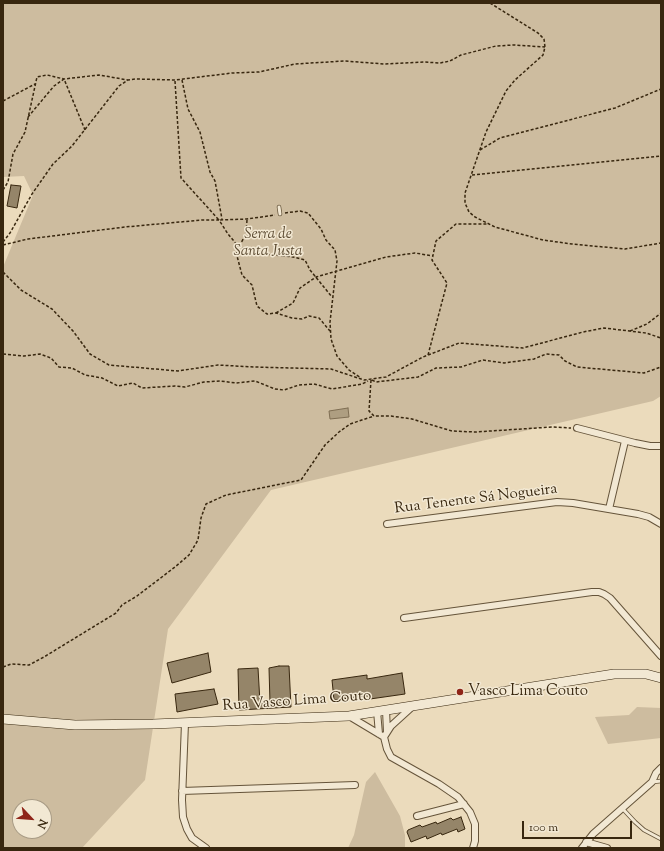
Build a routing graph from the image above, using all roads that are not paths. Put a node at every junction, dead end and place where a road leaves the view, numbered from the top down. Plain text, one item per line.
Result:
1 (279, 207) dead end
2 (280, 214) road end
3 (577, 428) road end
4 (625, 441) junction
5 (661, 446) edge
6 (609, 509) junction
7 (387, 524) dead end
8 (661, 524) edge
9 (404, 618) dead end
10 (661, 656) edge
11 (661, 678) edge
12 (413, 706) junction
13 (381, 711) junction
14 (349, 716) junction
15 (3, 719) edge
16 (185, 723) junction
17 (383, 734) junction
18 (661, 768) edge
19 (661, 781) edge
20 (652, 782) junction
21 (355, 785) dead end
22 (182, 791) junction
23 (464, 804) junction
24 (622, 808) junction
25 (417, 816) dead end
26 (661, 839) edge
27 (586, 842) junction
28 (206, 848) edge
29 (473, 848) edge
30 (582, 848) edge
31 (607, 848) edge

1 - 2 lane
3 - 4 street
4 - 5 street
4 - 6 street
6 - 7 street, Rua Tenente Sá Nogueira
6 - 8 street, Rua Tenente Sá Nogueira
9 - 10 street
11 - 12 street, Rua Vasco Lima Couto
12 - 13 street, Rua Vasco Lima Couto
12 - 17 street
13 - 14 street, Rua Vasco Lima Couto
13 - 17 street
13 - 17 street
14 - 16 street, Rua Vasco Lima Couto
14 - 17 street
15 - 16 street, Rua Vasco Lima Couto
16 - 22 street
17 - 23 street
18 - 20 street
19 - 20 lane
20 - 24 street
21 - 22 street
22 - 28 street
23 - 25 street
23 - 29 street
24 - 26 lane
24 - 27 street
27 - 30 street
27 - 31 street

